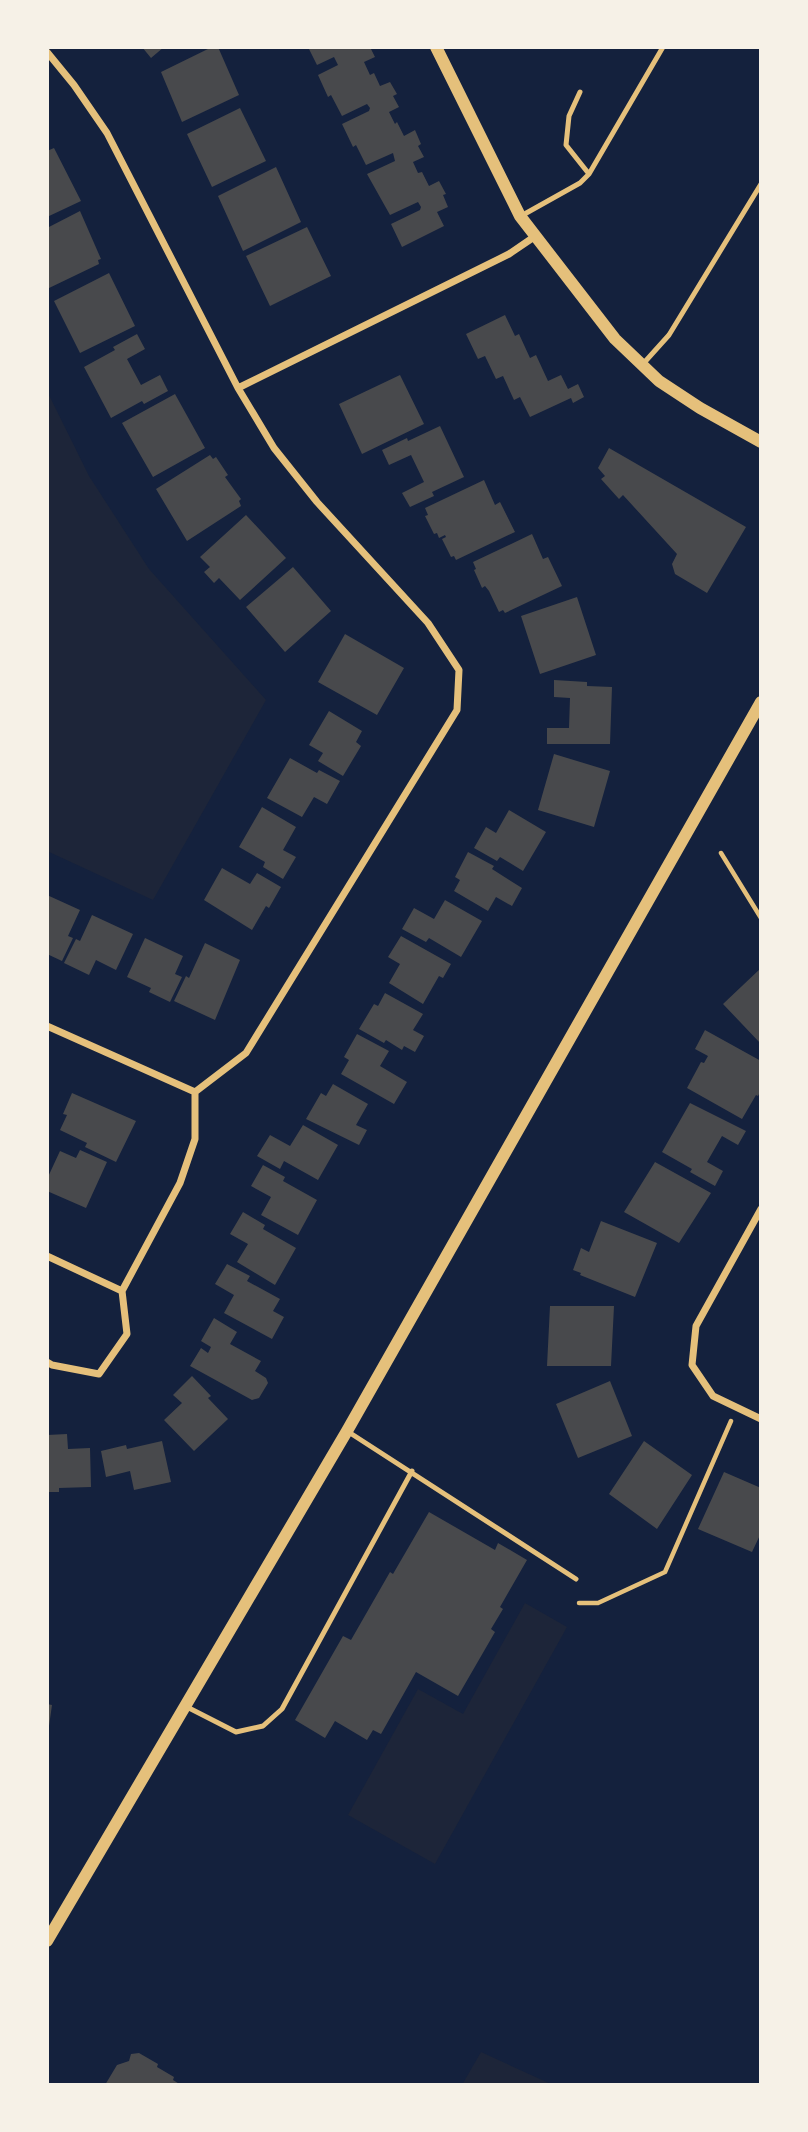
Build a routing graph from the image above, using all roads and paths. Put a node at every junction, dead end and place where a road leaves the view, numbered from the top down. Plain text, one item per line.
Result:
1 (436, 47) edge
2 (663, 47) edge
3 (47, 52) edge
4 (580, 92) dead end
5 (589, 174) junction
6 (761, 184) edge
7 (520, 216) junction
8 (534, 237) junction
9 (642, 365) junction
10 (238, 388) junction
11 (761, 442) edge
12 (761, 702) edge
13 (721, 853) dead end
14 (761, 918) edge
15 (47, 1026) edge
16 (195, 1092) junction
17 (761, 1209) edge
18 (47, 1256) edge
19 (122, 1291) junction
20 (47, 1362) edge
21 (737, 1407) junction
22 (761, 1419) edge
23 (347, 1431) junction
24 (412, 1471) junction
25 (576, 1579) dead end
26 (579, 1603) dead end
27 (186, 1706) junction
28 (47, 1941) edge

1 - 7 street
2 - 5 lane
3 - 10 street
4 - 5 lane
5 - 7 lane
6 - 9 lane
7 - 8 street
8 - 9 street
8 - 10 street
9 - 11 street
10 - 16 street
12 - 23 street
13 - 14 path
15 - 16 street
16 - 19 street
17 - 21 street
18 - 19 street
19 - 20 street
21 - 22 street
21 - 26 path
23 - 24 lane
23 - 27 street
24 - 25 lane
24 - 27 lane
27 - 28 street

